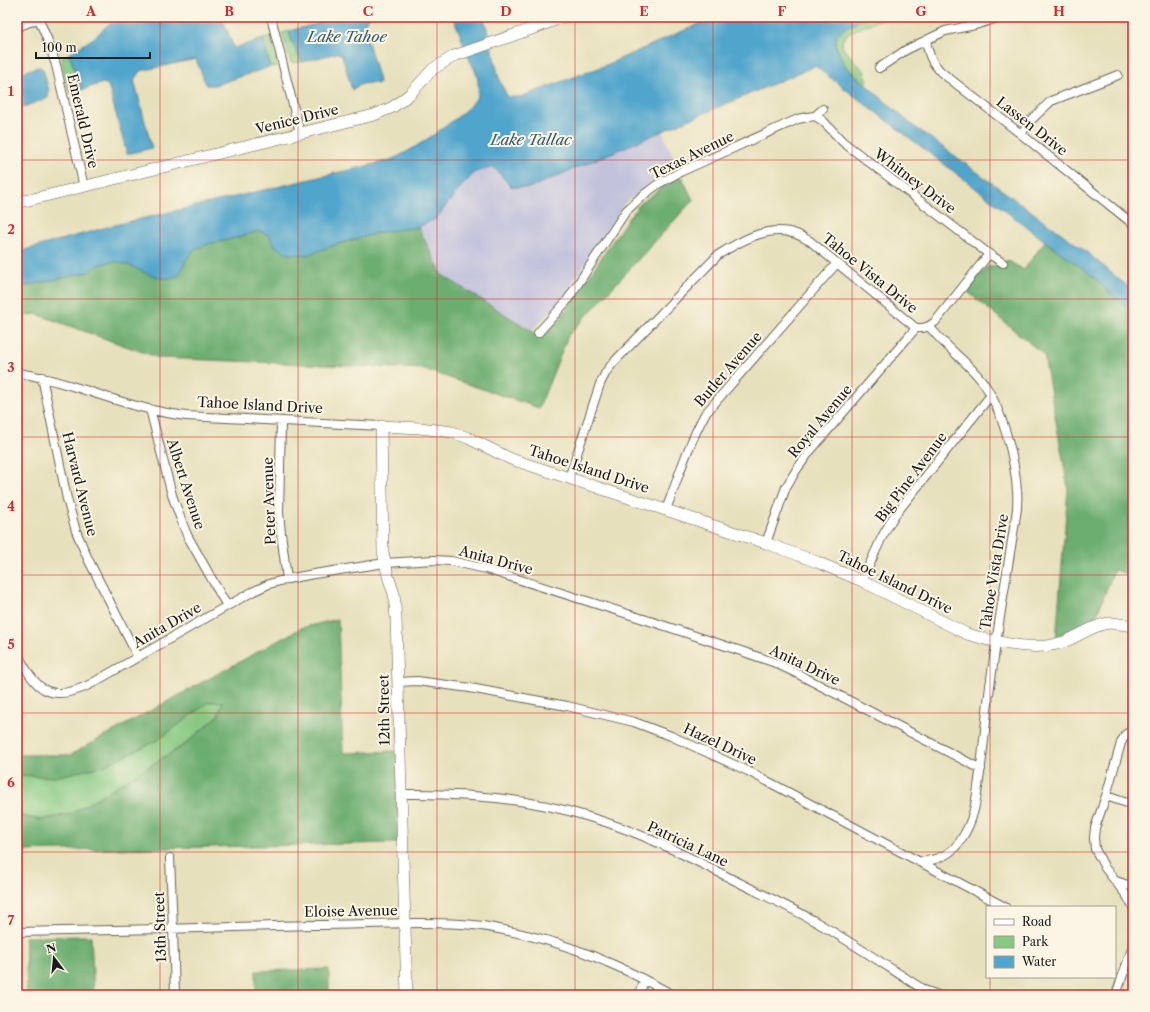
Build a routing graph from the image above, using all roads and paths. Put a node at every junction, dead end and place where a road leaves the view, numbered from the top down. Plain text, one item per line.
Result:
1 (272, 17) edge
2 (563, 17) edge
3 (1001, 17) edge
4 (39, 18) edge
5 (539, 22) edge
6 (17, 27) edge
7 (926, 41) junction
8 (879, 68) dead end
9 (1118, 75) dead end
10 (823, 109) dead end
11 (815, 116) junction
12 (300, 133) junction
13 (1021, 134) junction
14 (84, 186) junction
15 (17, 202) edge
16 (1133, 224) edge
17 (989, 254) junction
18 (837, 263) junction
19 (1003, 263) dead end
20 (929, 326) junction
21 (916, 328) junction
22 (538, 333) dead end
23 (17, 373) edge
24 (42, 377) junction
25 (991, 395) junction
26 (150, 409) junction
27 (281, 422) junction
28 (381, 426) junction
29 (569, 478) junction
30 (666, 510) junction
31 (766, 543) junction
32 (385, 563) junction
33 (287, 579) junction
34 (862, 581) junction
35 (227, 606) junction
36 (1133, 626) edge
37 (997, 642) junction
38 (17, 653) edge
39 (138, 657) junction
40 (399, 682) junction
41 (1133, 729) edge
42 (981, 769) junction
43 (401, 794) junction
44 (1106, 796) junction
45 (1133, 805) edge
46 (170, 858) dead end
47 (919, 862) junction
48 (1116, 881) junction
49 (1133, 887) edge
50 (1003, 906) edge
51 (1133, 907) edge
52 (406, 923) junction
53 (173, 929) junction
54 (17, 932) edge
55 (1133, 946) edge
56 (1130, 967) edge
57 (645, 980) junction
58 (922, 992) edge
59 (175, 995) edge
60 (407, 995) edge
61 (638, 995) edge
62 (673, 995) edge
63 (938, 995) edge
64 (1116, 995) edge

1 - 12 street
2 - 5 street, Venice Drive
3 - 7 street
4 - 6 street
4 - 14 street, Emerald Drive
5 - 12 street, Venice Drive
7 - 8 street
7 - 13 street, Lassen Drive
9 - 13 street
10 - 11 street, Texas Avenue
11 - 17 street, Whitney Drive
11 - 22 street, Texas Avenue
12 - 14 street, Venice Drive
13 - 16 street, Lassen Drive
14 - 15 street, Venice Drive
17 - 19 street, Whitney Drive
17 - 20 street
18 - 21 street, Tahoe Vista Drive
18 - 29 street, Tahoe Vista Drive
18 - 30 street, Butler Avenue
20 - 21 street, Tahoe Vista Drive
20 - 25 street, Tahoe Vista Drive
21 - 31 street, Royal Avenue
23 - 24 street, Tahoe Island Drive
24 - 26 street, Tahoe Island Drive
24 - 39 street, Harvard Avenue
25 - 34 street, Big Pine Avenue
25 - 37 street, Tahoe Vista Drive
26 - 27 street, Tahoe Island Drive
26 - 35 street, Albert Avenue
27 - 28 street, Tahoe Island Drive
27 - 33 street, Peter Avenue
28 - 29 street, Tahoe Island Drive
28 - 32 street, 12th Street
29 - 30 street, Tahoe Island Drive
30 - 31 street, Tahoe Island Drive
31 - 34 street, Tahoe Island Drive
32 - 33 street, Anita Drive
32 - 40 street, 12th Street
32 - 42 street, Anita Drive
33 - 35 street, Anita Drive
34 - 37 street, Tahoe Island Drive
35 - 39 street, Anita Drive
36 - 37 street, Tahoe Island Drive
37 - 42 street, Tahoe Vista Drive
38 - 39 street, Anita Drive
40 - 43 street, 12th Street
40 - 47 street, Hazel Drive
41 - 44 street
42 - 47 street, Tahoe Vista Drive
43 - 52 street, 12th Street
43 - 58 street, Patricia Lane
44 - 45 street
44 - 48 street
46 - 53 street, 13th Street
47 - 50 street, Hazel Drive
48 - 49 street
48 - 51 street
52 - 53 street, Eloise Avenue
52 - 57 street, Eloise Avenue
52 - 60 street, 12th Street
53 - 54 street, Eloise Avenue
53 - 59 street, 13th Street
55 - 56 street
56 - 64 street
57 - 61 street
57 - 62 street, Eloise Avenue
58 - 63 street, Patricia Lane

